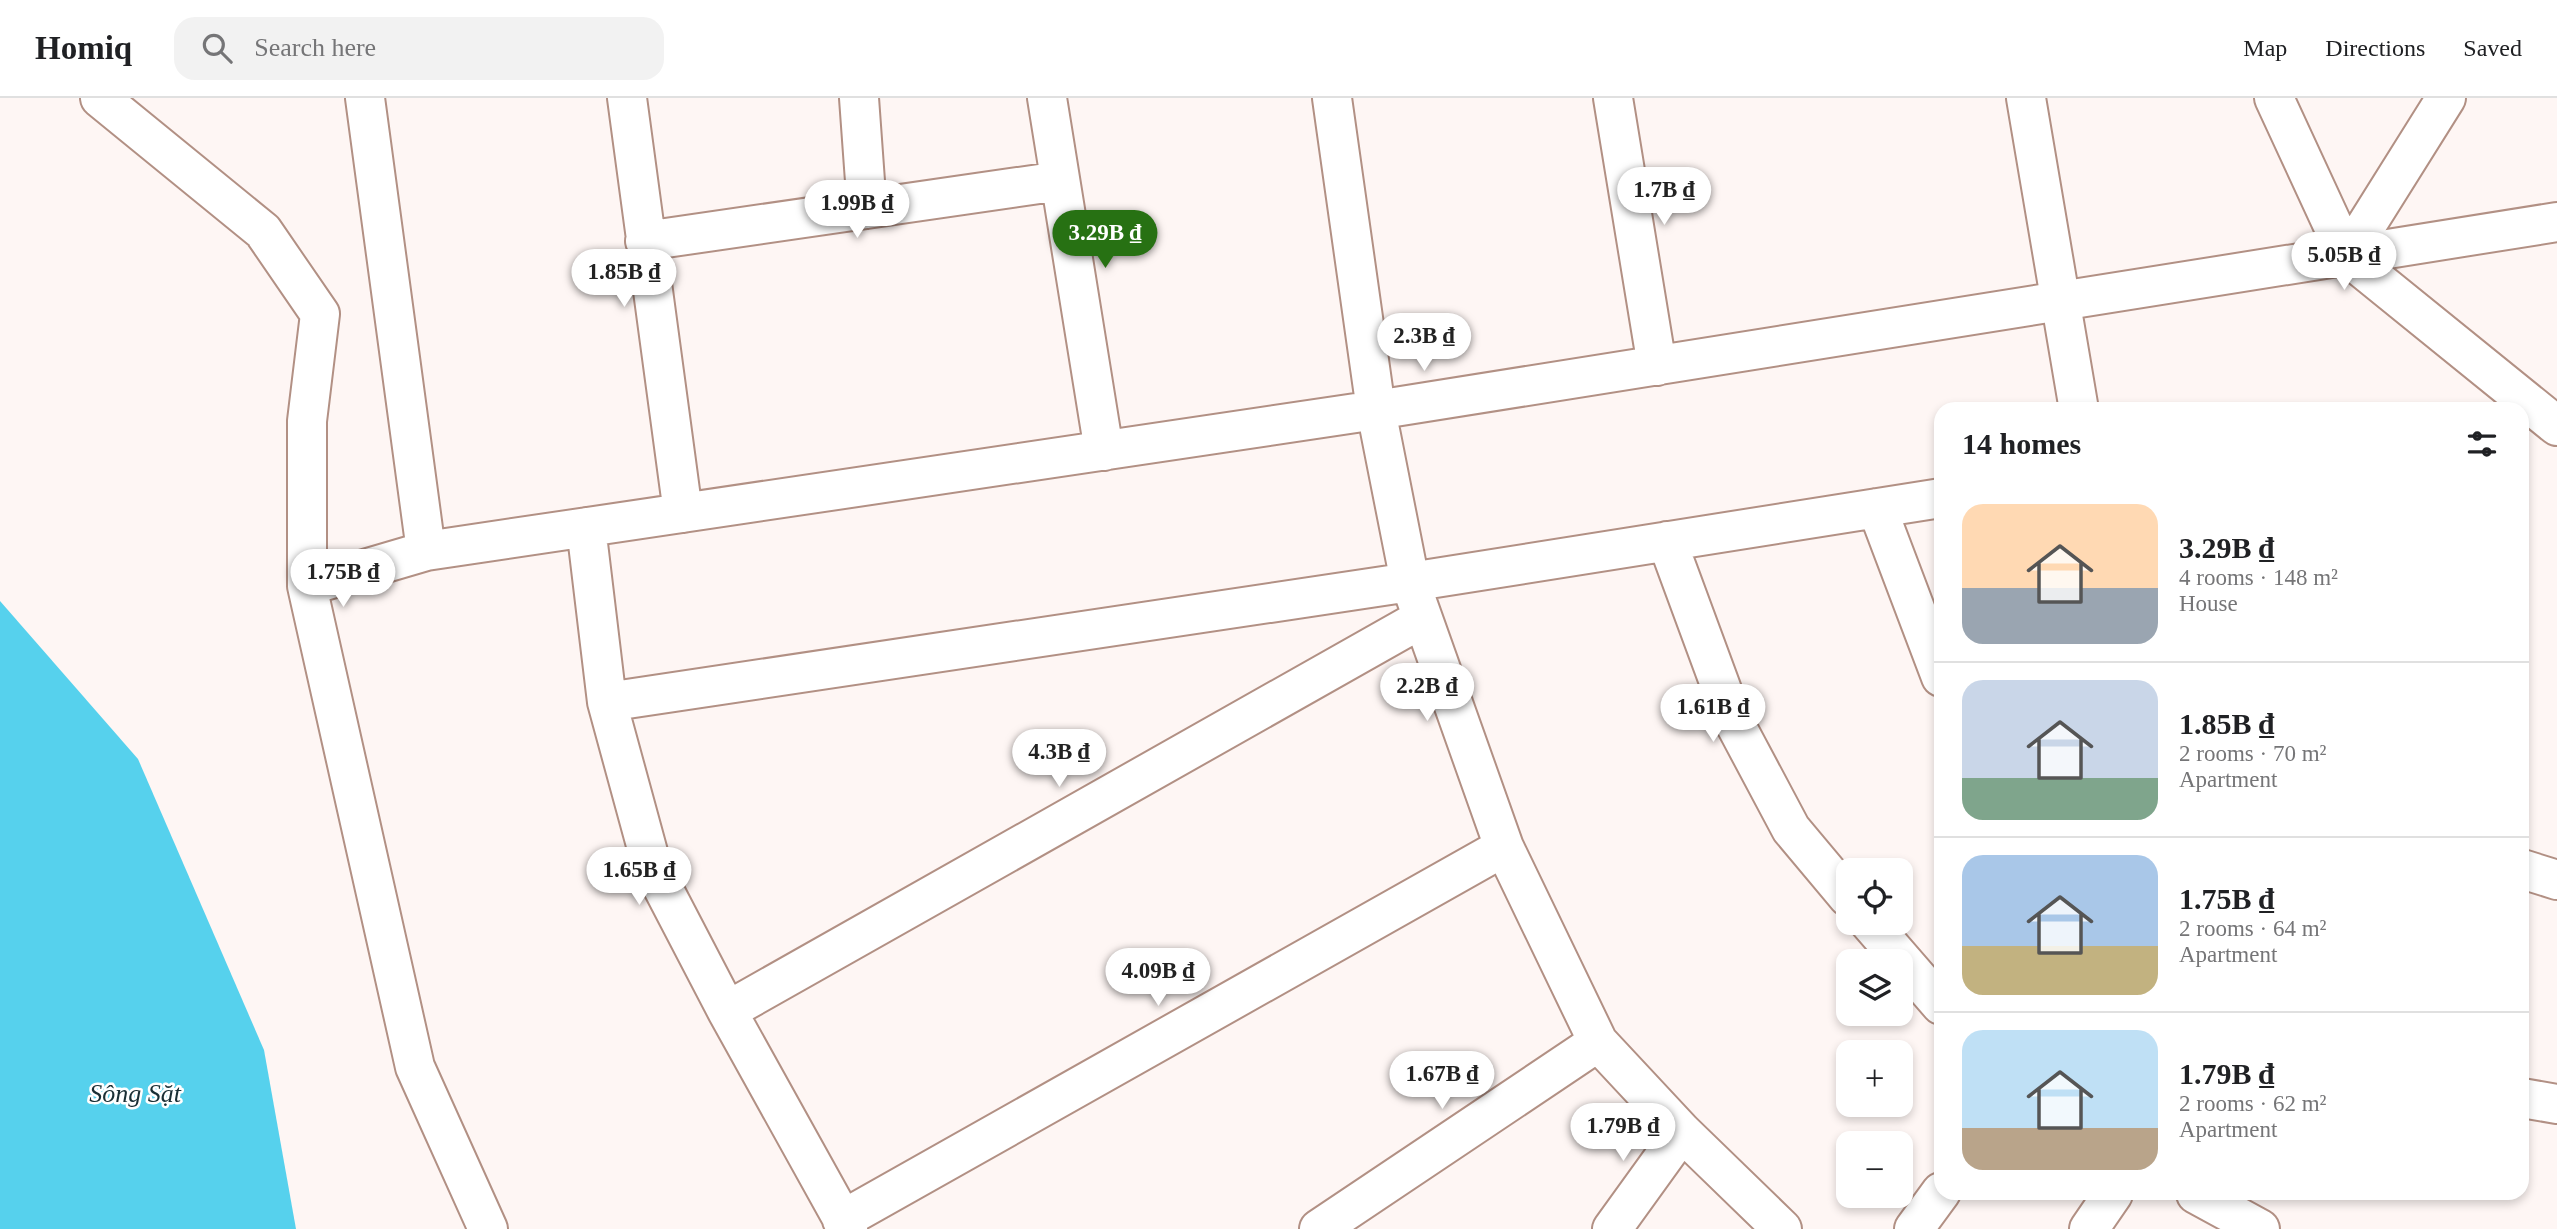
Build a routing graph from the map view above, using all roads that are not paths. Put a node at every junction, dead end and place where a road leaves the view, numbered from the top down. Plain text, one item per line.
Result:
1 (100, 98) edge
2 (365, 98) edge
3 (627, 98) edge
4 (859, 98) edge
5 (1047, 98) edge
6 (1332, 98) edge
7 (1613, 98) edge
8 (2026, 98) edge
9 (2274, 98) edge
10 (2446, 98) edge
11 (1060, 181) junction
12 (867, 209) junction
13 (2557, 222) edge
14 (645, 240) junction
15 (2347, 256) junction
16 (2059, 302) junction
17 (1657, 366) junction
18 (2078, 402) edge
19 (2527, 402) edge
20 (2529, 403) edge
21 (1377, 411) junction
22 (2557, 426) edge
23 (1104, 451) junction
24 (1934, 499) edge
25 (1877, 508) junction
26 (683, 513) junction
27 (586, 527) junction
28 (1667, 541) junction
29 (426, 551) junction
30 (1410, 582) junction
31 (307, 586) junction
32 (1421, 619) junction
33 (1934, 659) edge
34 (607, 702) junction
35 (1504, 847) junction
36 (2529, 871) edge
37 (2557, 880) edge
38 (1836, 883) edge
39 (1880, 935) edge
40 (1934, 997) edge
41 (727, 1011) junction
42 (1598, 1042) junction
43 (2529, 1099) edge
44 (2557, 1104) edge
45 (1682, 1132) junction
46 (1935, 1200) edge
47 (2109, 1200) edge
48 (2207, 1200) edge
49 (845, 1225) edge
50 (488, 1229) edge
51 (1319, 1229) edge
52 (1612, 1229) edge
53 (1782, 1229) edge
54 (1914, 1229) edge
55 (2089, 1229) edge
56 (2260, 1229) edge

1 - 31 street
2 - 29 street
3 - 14 street
4 - 12 street
5 - 11 street
6 - 21 street
7 - 17 street
8 - 16 street
9 - 15 street
10 - 15 street
11 - 12 street
11 - 23 street
12 - 14 street
13 - 15 street
14 - 26 street
15 - 16 street
15 - 19 street
16 - 17 street
16 - 18 street
17 - 21 street
20 - 22 street
21 - 23 street
21 - 30 street
23 - 26 street
24 - 25 street
25 - 28 street
25 - 33 street
26 - 27 street
27 - 29 street
27 - 34 street
28 - 30 street
28 - 38 street
29 - 31 street
30 - 32 street
30 - 34 street
31 - 50 street
32 - 35 street
32 - 41 street
34 - 41 street
35 - 42 street
35 - 49 street
36 - 37 street
39 - 40 street
41 - 49 street
42 - 45 street
42 - 51 street
43 - 44 street
45 - 52 street
45 - 53 street
46 - 54 street
47 - 55 street
48 - 56 street

